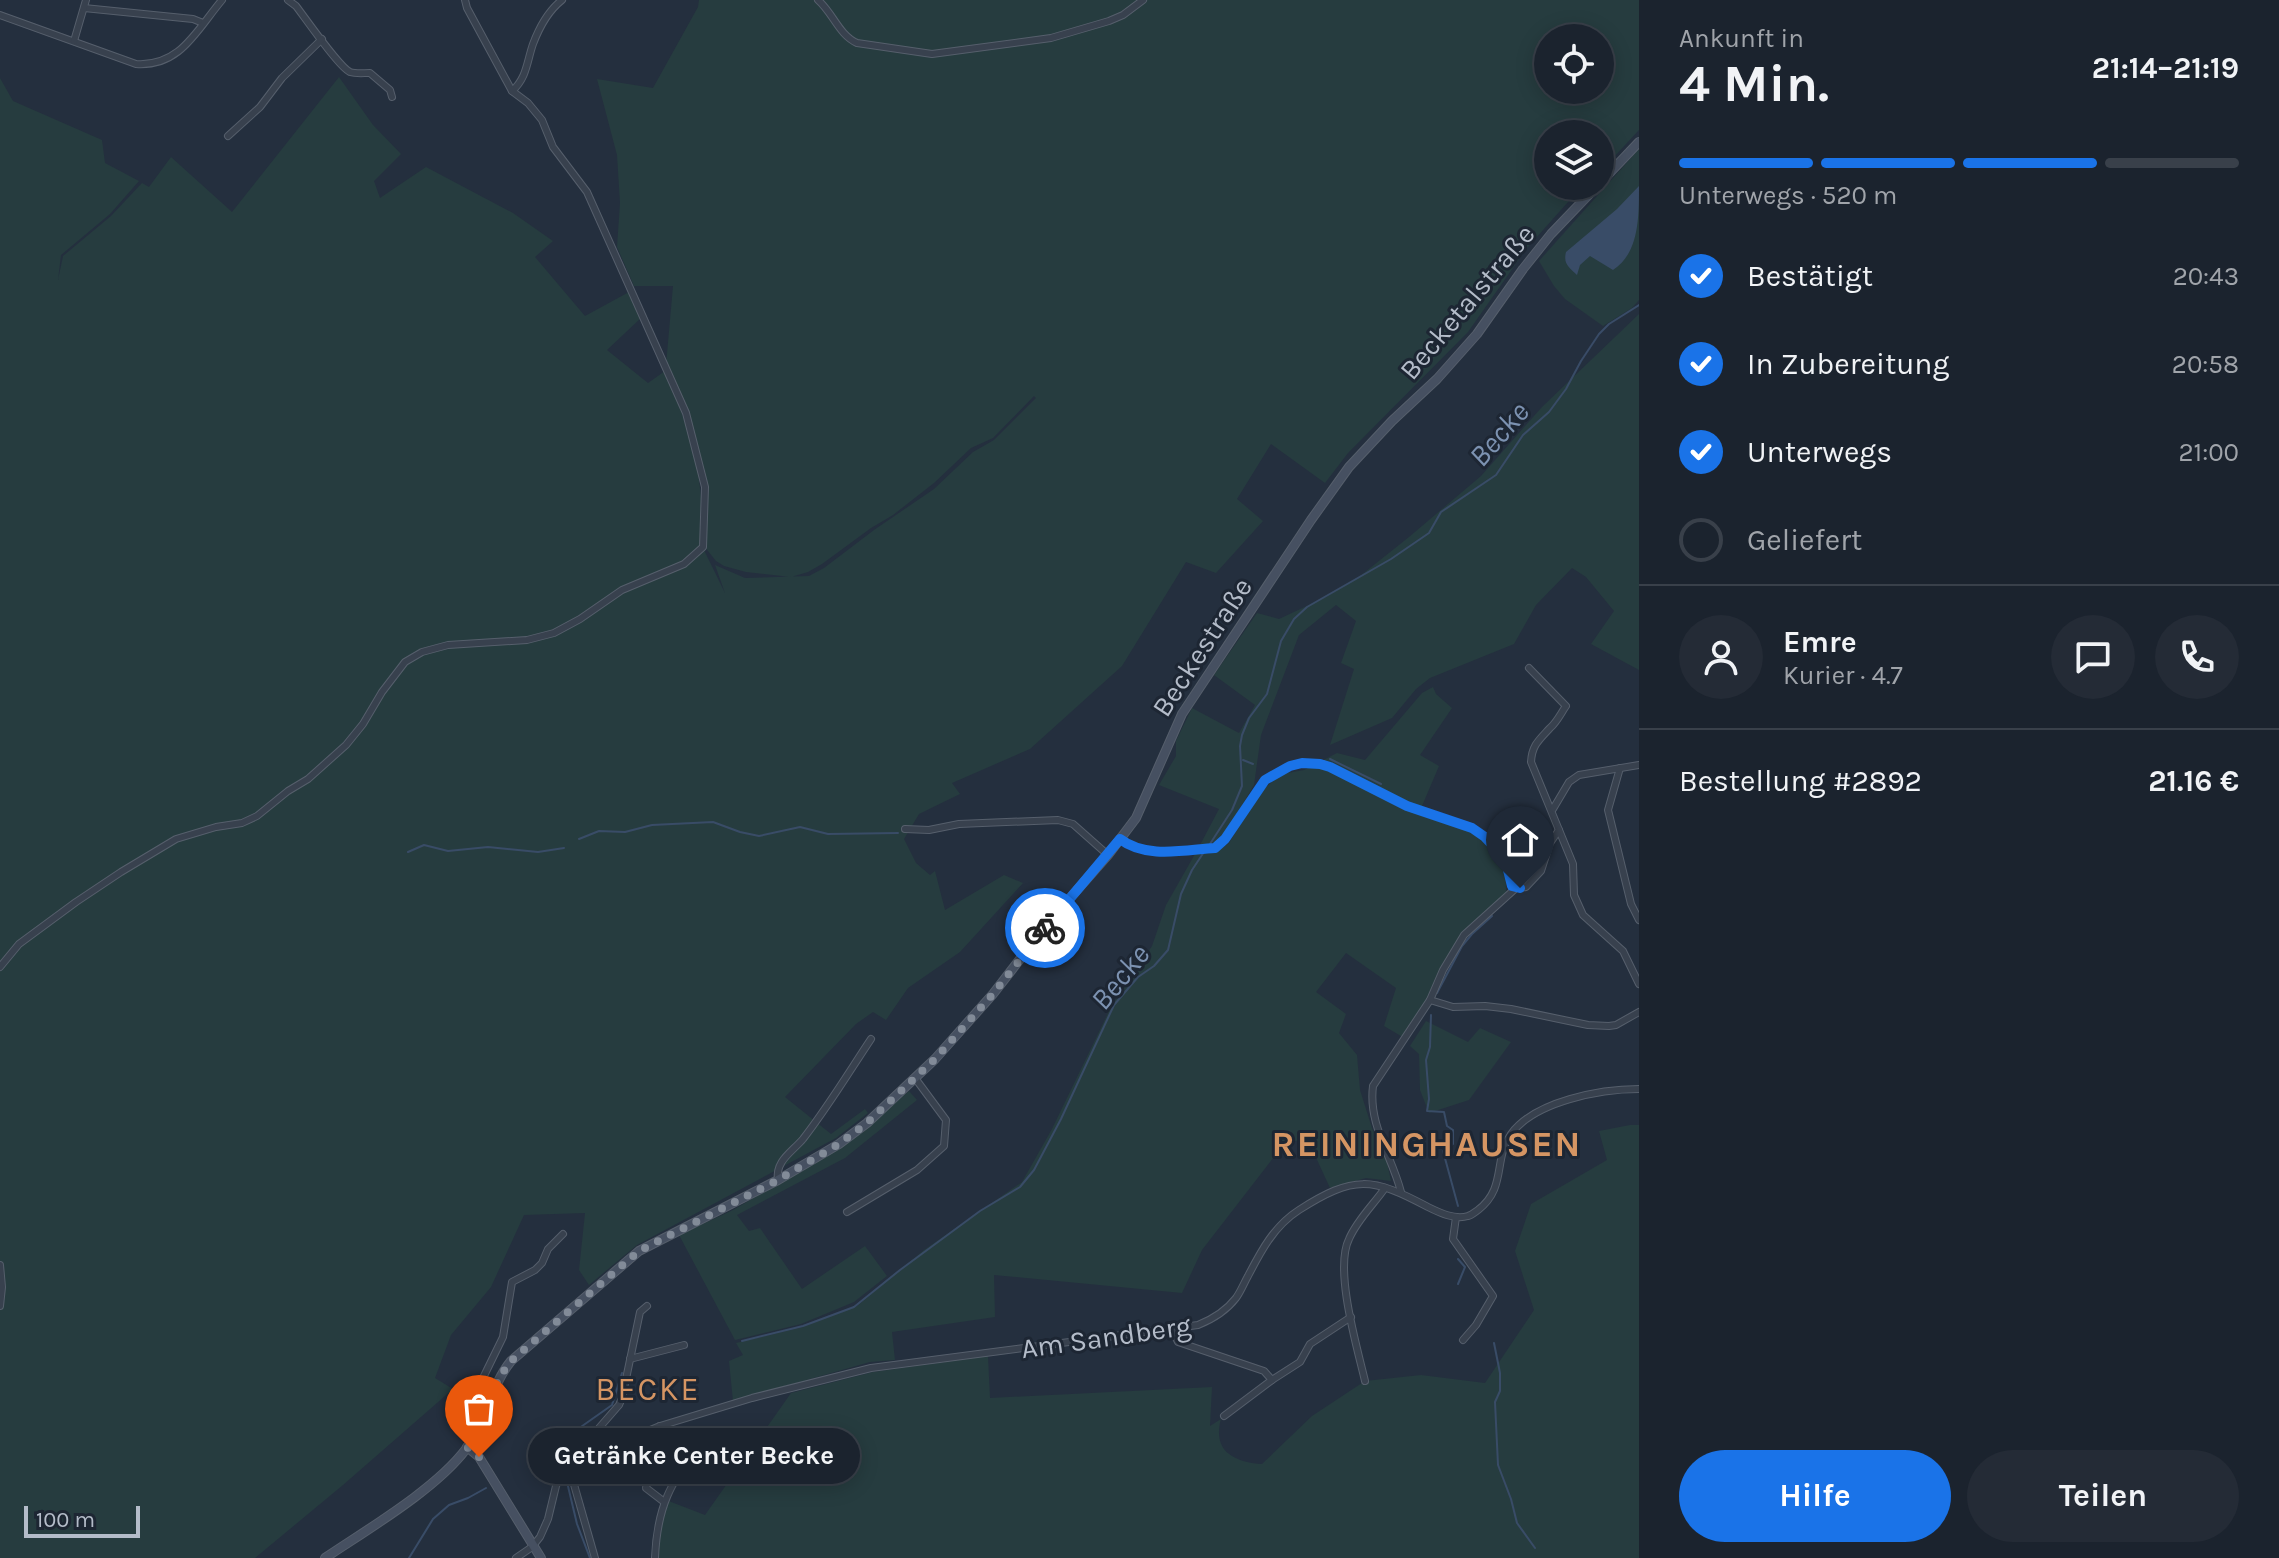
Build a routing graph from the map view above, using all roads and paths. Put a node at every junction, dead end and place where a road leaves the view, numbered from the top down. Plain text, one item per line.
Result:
1 (86, 0) edge
2 (222, 0) edge
3 (288, 0) edge
4 (465, 0) edge
5 (562, 0) edge
6 (818, 0) edge
7 (1143, 0) edge
8 (84, 8) junction
9 (0, 15) edge
10 (203, 23) junction
11 (322, 39) junction
12 (74, 41) junction
13 (512, 91) junction
14 (392, 97) dead end
15 (228, 136) dead end
16 (1639, 142) edge
17 (1614, 168) edge
18 (1584, 200) edge
19 (1311, 520) joint
20 (1529, 668) dead end
21 (1639, 765) edge
22 (1620, 768) junction
23 (1552, 810) junction
24 (905, 829) dead end
25 (1559, 830) junction
26 (1120, 839) junction
27 (1108, 855) junction
28 (1516, 888) junction
29 (1639, 920) edge
30 (0, 967) edge
31 (1639, 984) edge
32 (1430, 1000) junction
33 (1639, 1012) edge
34 (871, 1039) dead end
35 (915, 1078) junction
36 (1639, 1089) edge
37 (778, 1180) junction
38 (1385, 1188) junction
39 (1401, 1192) junction
40 (847, 1212) dead end
41 (1456, 1217) junction
42 (563, 1234) dead end
43 (0, 1265) edge
44 (0, 1306) edge
45 (647, 1306) dead end
46 (1351, 1317) junction
47 (1172, 1330) junction
48 (1463, 1340) dead end
49 (684, 1345) dead end
50 (630, 1359) junction
51 (1272, 1380) junction
52 (1365, 1381) dead end
53 (493, 1391) junction
54 (1224, 1416) dead end
55 (660, 1426) junction
56 (700, 1442) dead end
57 (467, 1447) junction
58 (598, 1451) junction
59 (569, 1467) junction
60 (663, 1501) junction
61 (532, 1547) junction
62 (325, 1558) edge
63 (516, 1558) edge
64 (541, 1558) edge
65 (595, 1558) edge
66 (655, 1558) edge

1 - 8 street
2 - 10 street
3 - 11 street
4 - 13 street
5 - 13 street
6 - 7 street
8 - 10 street
8 - 12 street
9 - 12 street
10 - 12 street
11 - 14 street
11 - 15 street
13 - 30 street
16 - 17 main road, Becketalstraße
18 - 19 main road, Becketalstraße
19 - 26 main road, Beckestraße
20 - 23 street
21 - 22 street
22 - 23 street
22 - 29 street
23 - 25 street
24 - 27 street
25 - 28 street
25 - 31 street
26 - 27 main road, Beckestraße
26 - 28 street
27 - 35 main road, Beckestraße
28 - 32 street
32 - 33 street
32 - 39 street
34 - 37 street
35 - 37 main road, Beckestraße
35 - 40 street
36 - 41 street
37 - 53 main road, Beckestraße
38 - 39 street, Am Sandberg
38 - 46 street
38 - 47 street, Am Sandberg
39 - 41 street, Am Sandberg
41 - 48 street
42 - 53 street
43 - 44 street
45 - 50 street
46 - 51 street
46 - 52 street
47 - 51 street
47 - 55 street, Am Sandberg
49 - 50 street
50 - 58 street
51 - 54 street
53 - 57 main road
55 - 58 street, Am Sandberg
55 - 60 street
56 - 60 street
57 - 61 main road
57 - 62 main road
58 - 59 street, Am Sandberg
59 - 61 street
59 - 65 street
60 - 66 street
61 - 63 street
61 - 64 main road

